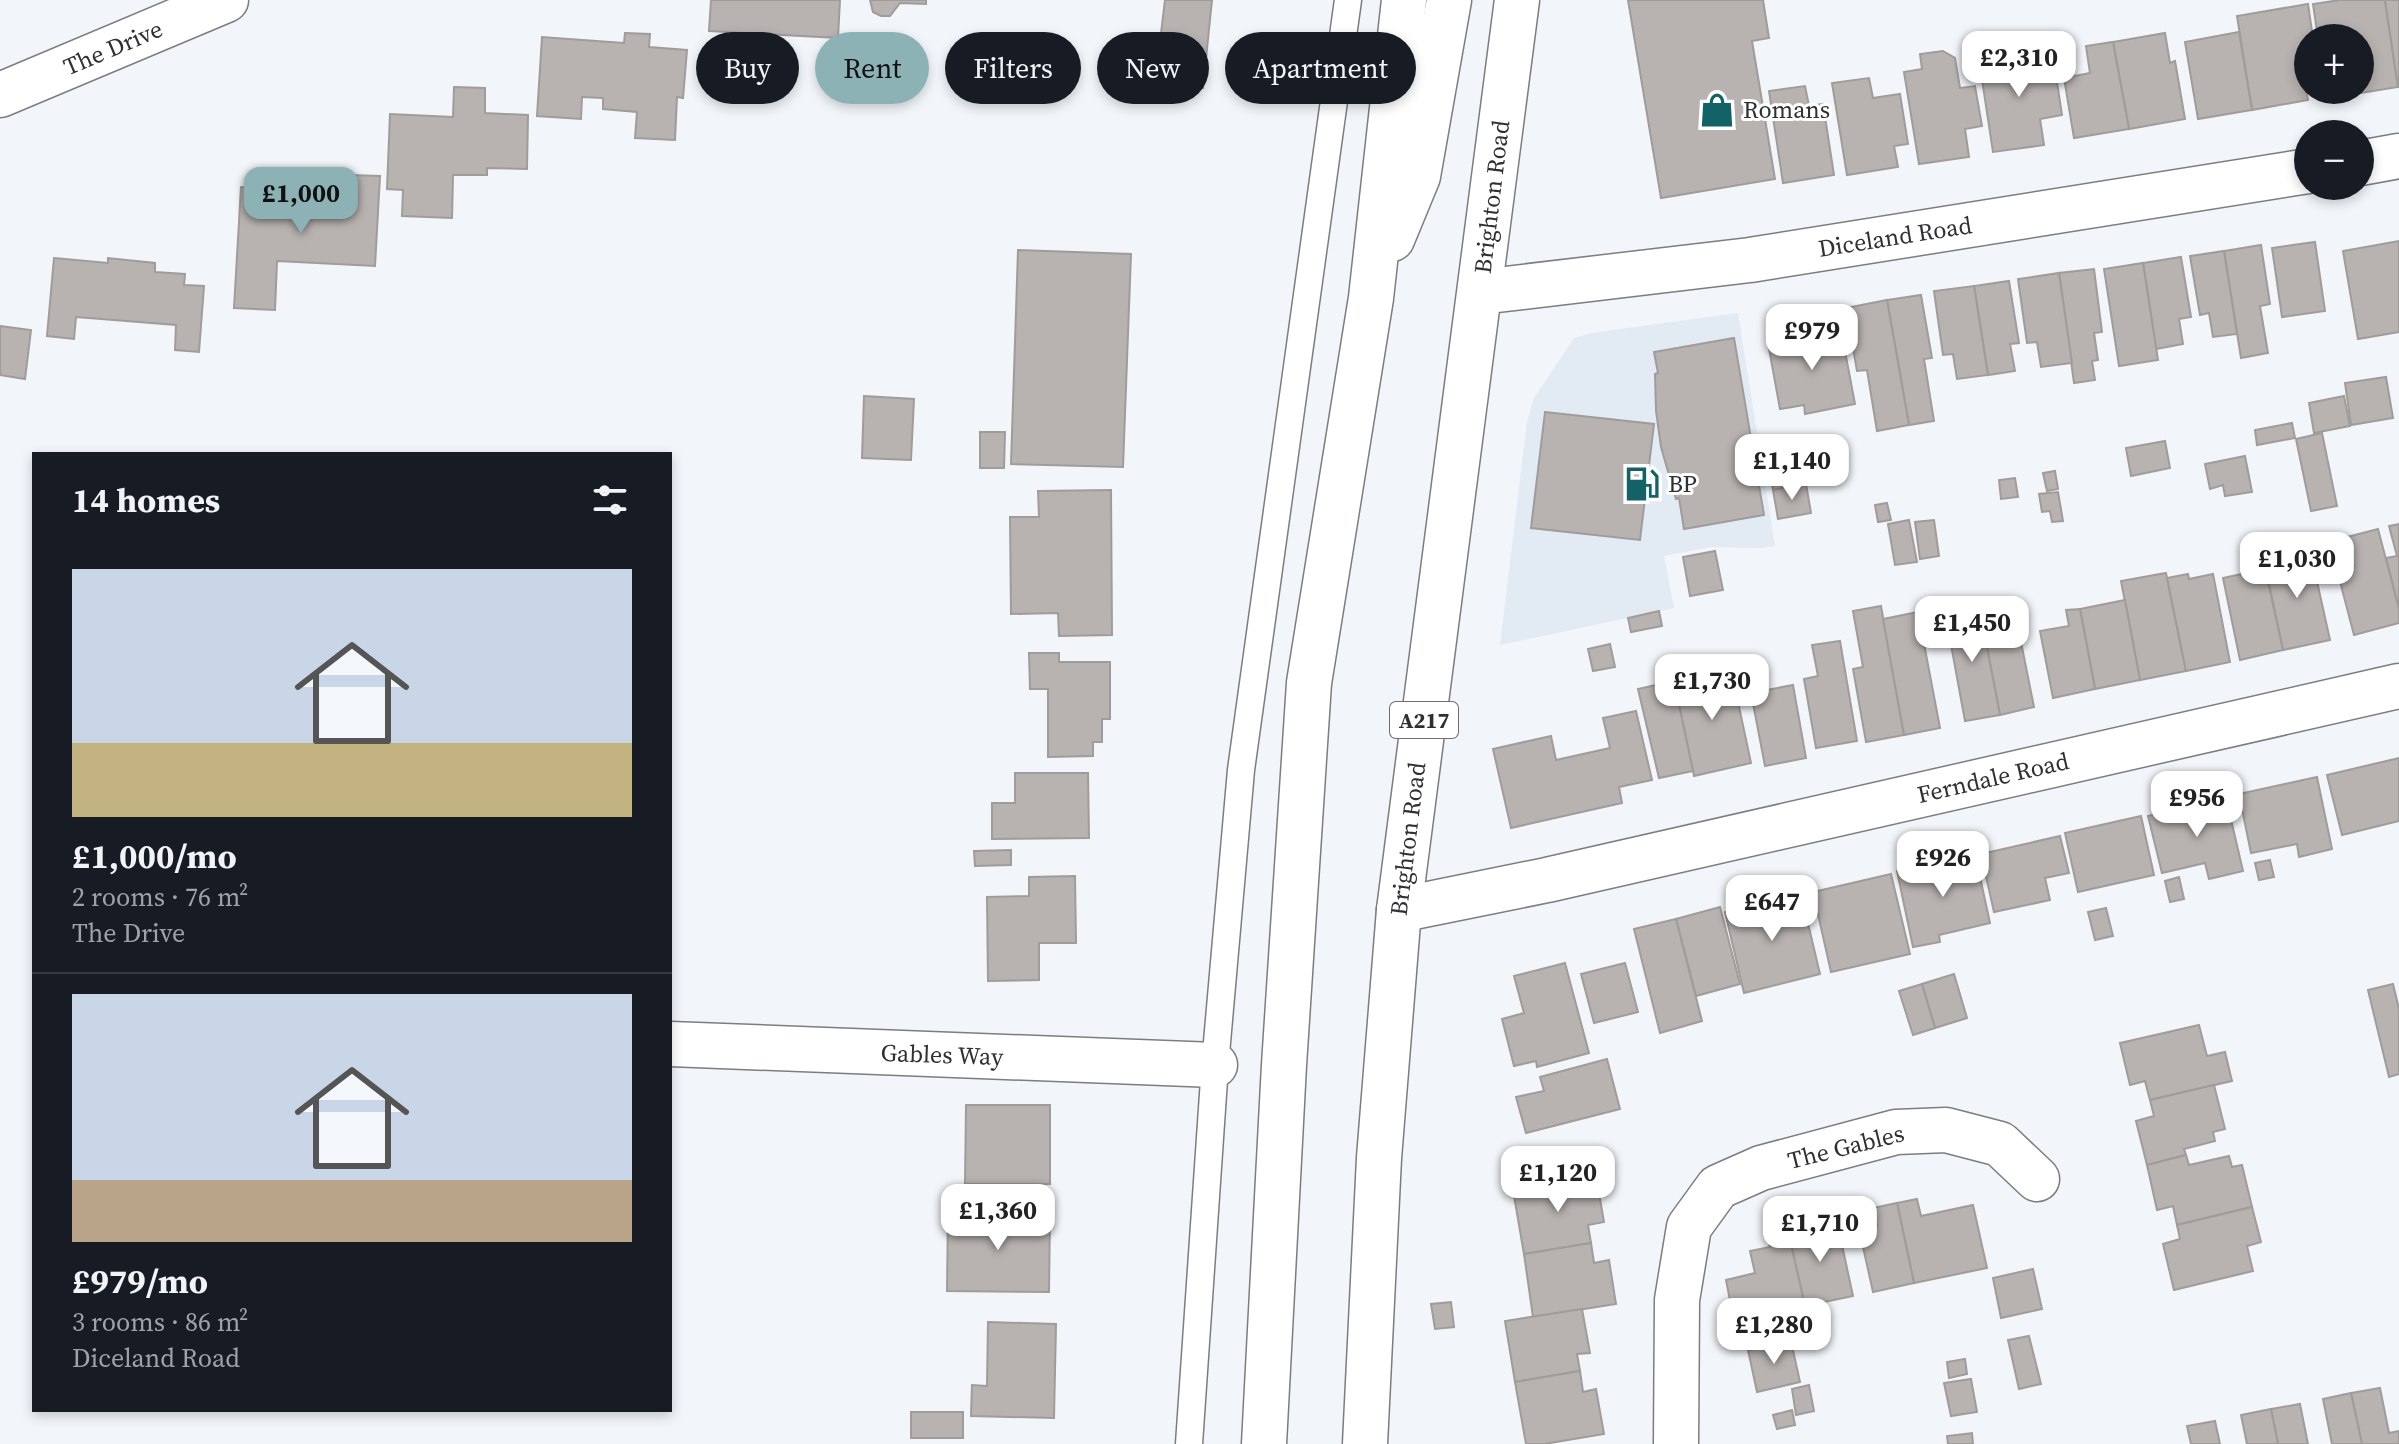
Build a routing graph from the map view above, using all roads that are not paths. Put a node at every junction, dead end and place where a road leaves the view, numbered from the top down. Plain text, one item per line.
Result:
1 (226, 0) edge
2 (1348, 0) edge
3 (1404, 0) edge
4 (1449, 0) edge
5 (1517, 0) edge
6 (0, 95) edge
7 (2399, 156) edge
8 (2374, 160) edge
9 (2294, 173) edge
10 (1480, 292) junction
11 (1371, 298) junction
12 (2399, 686) edge
13 (1399, 910) junction
14 (672, 1044) edge
15 (1215, 1065) junction
16 (2037, 1179) dead end
17 (1189, 1444) edge
18 (1264, 1444) edge
19 (1365, 1444) edge
20 (1676, 1444) edge

1 - 6 main road, The Drive
2 - 15 lane
3 - 11 main road
4 - 11 main road
5 - 10 main road, Brighton Road / A217
7 - 8 main road
9 - 10 main road, Diceland Road
10 - 13 main road, Brighton Road / A217
11 - 18 main road
12 - 13 main road, Ferndale Road
13 - 19 main road, Brighton Road / A217
14 - 15 main road, Gables Way
15 - 17 lane
16 - 20 main road, The Gables

